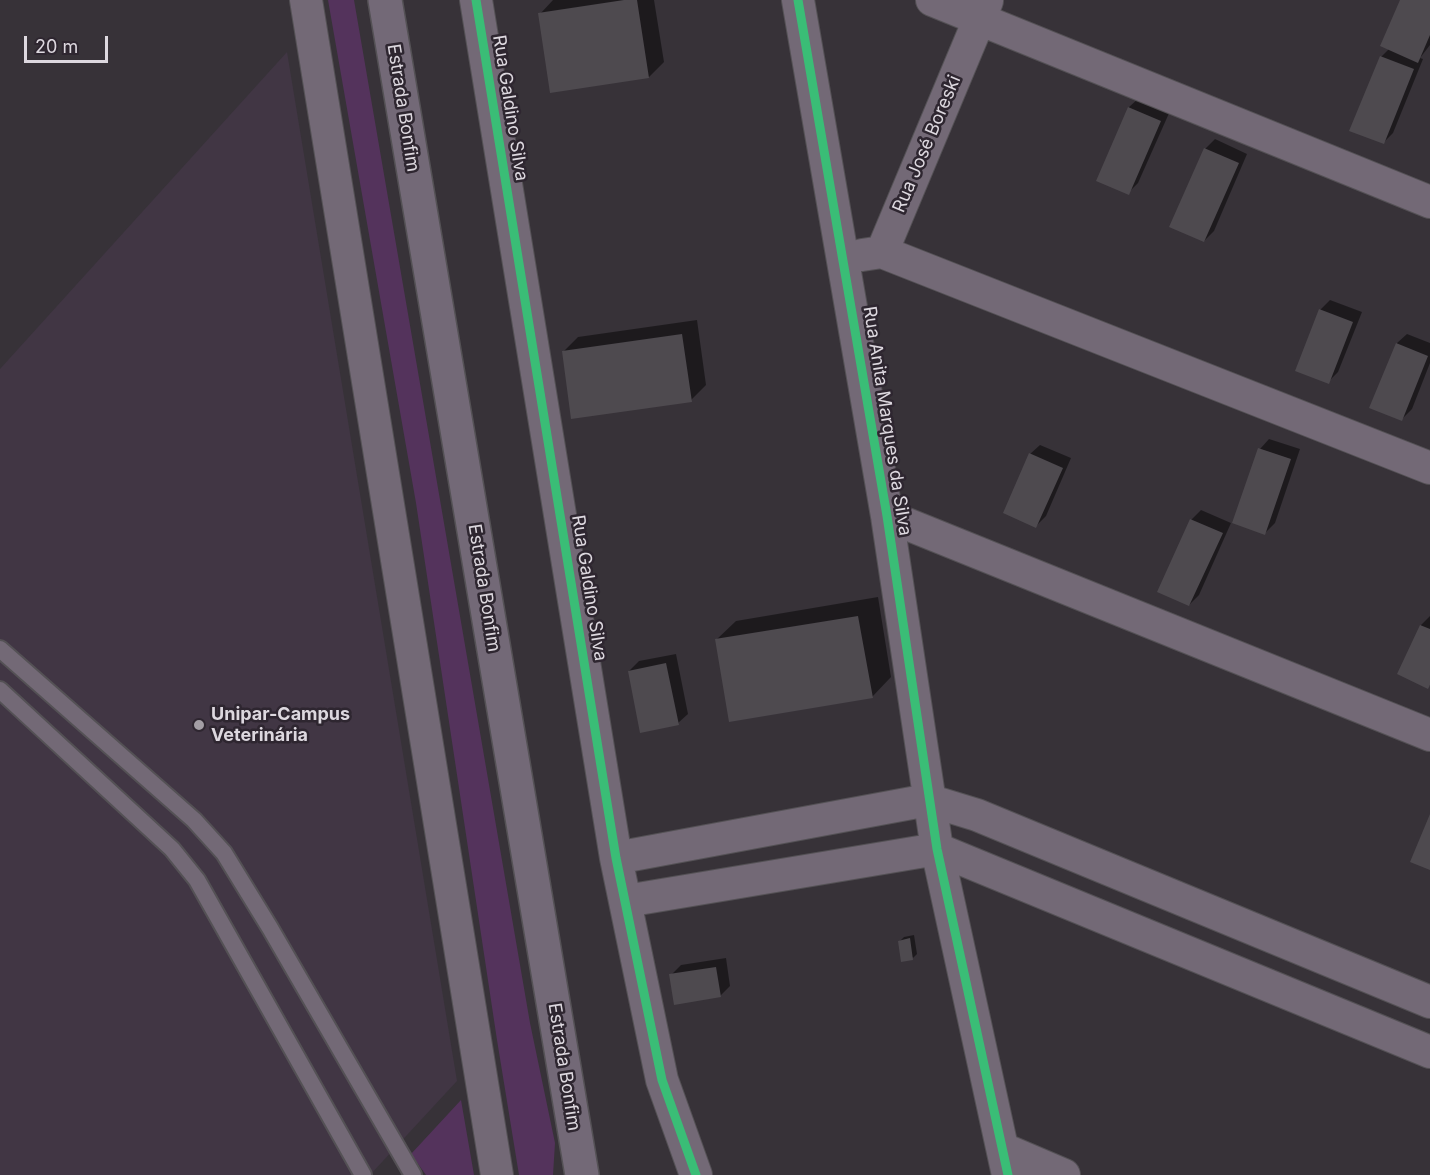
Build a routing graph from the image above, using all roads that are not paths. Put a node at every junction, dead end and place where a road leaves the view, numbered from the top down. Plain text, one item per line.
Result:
1 (306, 0) edge
2 (385, 0) edge
3 (476, 0) edge
4 (798, 0) edge
5 (932, 0) edge
6 (983, 10) edge
7 (1430, 202) edge
8 (882, 252) junction
9 (843, 258) junction
10 (1430, 468) edge
11 (887, 516) junction
12 (0, 649) edge
13 (0, 690) edge
14 (1430, 735) edge
15 (928, 800) junction
16 (937, 849) junction
17 (616, 858) junction
18 (626, 901) junction
19 (1430, 1002) edge
20 (1430, 1052) edge
21 (1005, 1162) edge
22 (363, 1175) edge
23 (413, 1175) edge
24 (497, 1175) edge
25 (582, 1175) edge
26 (696, 1175) edge
27 (1064, 1175) edge

1 - 24 street
2 - 25 main road, Estrada Bonfim
3 - 17 street, Rua Galdino Silva
4 - 9 street, Rua Anita Marques da Silva
5 - 6 street
6 - 7 street
6 - 8 street, Rua José Boreski
8 - 9 street
8 - 10 street
9 - 11 street, Rua Anita Marques da Silva
11 - 14 street
11 - 15 street, Rua Anita Marques da Silva
12 - 23 lane
13 - 22 lane
15 - 16 street, Rua Anita Marques da Silva
15 - 17 street
15 - 19 street
16 - 18 street
16 - 20 street
16 - 21 street, Rua Anita Marques da Silva
17 - 18 street, Rua Galdino Silva
18 - 26 street, Rua Galdino Silva
21 - 27 street

